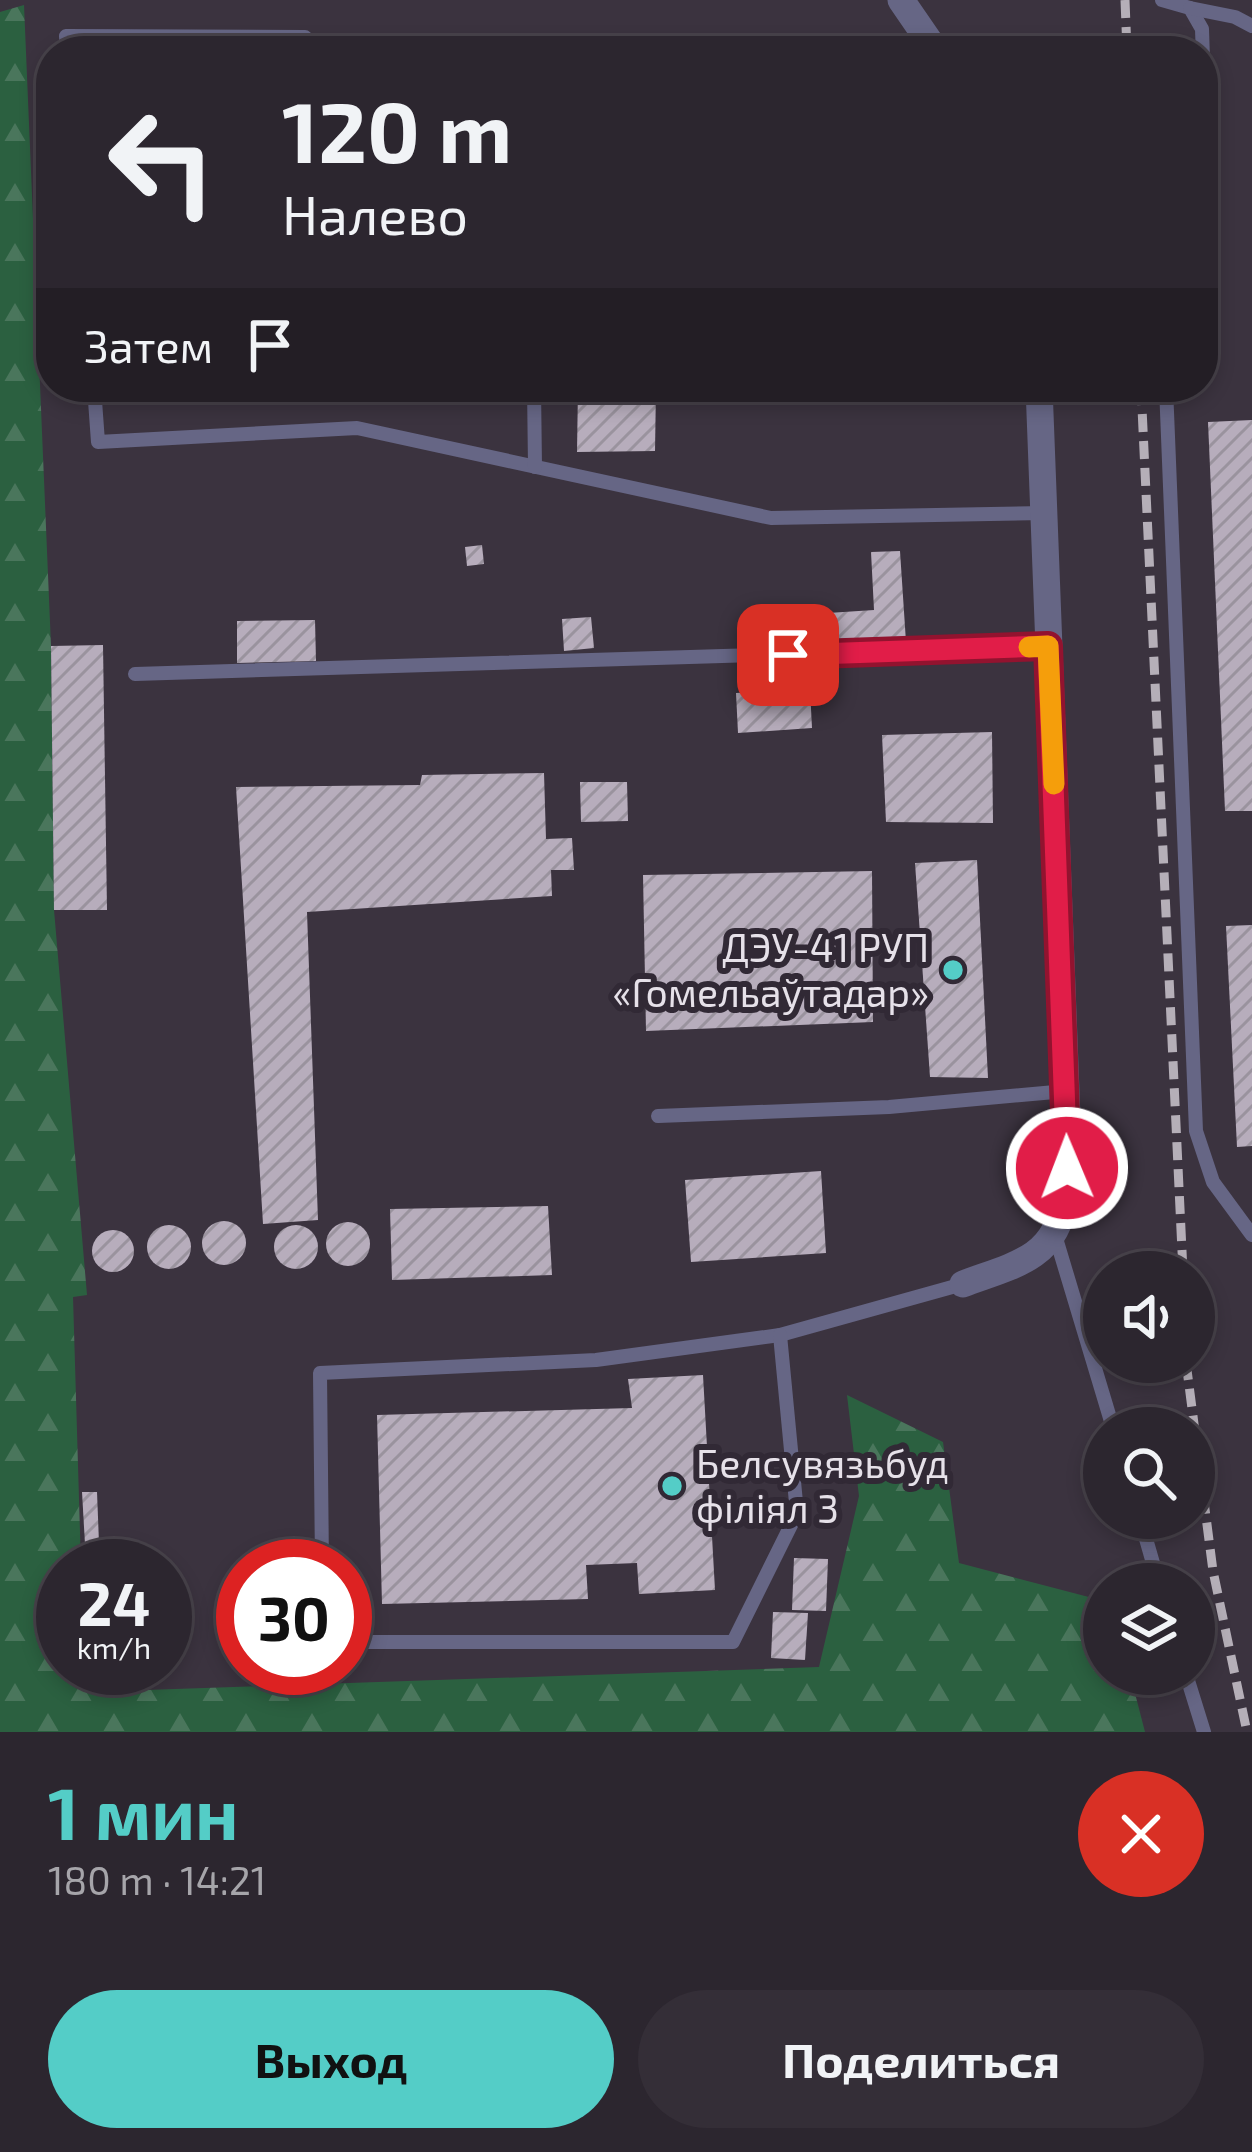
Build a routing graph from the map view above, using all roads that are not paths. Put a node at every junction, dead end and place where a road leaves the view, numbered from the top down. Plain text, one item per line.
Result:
1 (901, 0) edge
2 (1162, 0) edge
3 (1190, 8) junction
4 (1252, 26) edge
5 (926, 36) edge
6 (1202, 36) edge
7 (95, 402) edge
8 (534, 402) edge
9 (1040, 402) edge
10 (1167, 402) edge
11 (536, 466) junction
12 (1044, 513) junction
13 (1048, 646) junction
14 (135, 674) dead end
15 (1066, 1090) junction
16 (658, 1116) dead end
17 (1055, 1235) junction
18 (1252, 1235) edge
19 (963, 1284) joint
20 (781, 1335) junction
21 (1107, 1407) edge
22 (322, 1539) edge
23 (372, 1642) edge
24 (1193, 1695) edge
25 (1204, 1732) edge

1 - 5 street
2 - 3 lane
3 - 4 lane
3 - 6 lane
7 - 11 lane
8 - 11 lane
9 - 12 street
10 - 18 lane
11 - 12 lane
12 - 13 street
13 - 14 lane
13 - 15 street
15 - 16 lane
15 - 17 street
17 - 19 street
17 - 21 lane
19 - 20 lane
20 - 22 lane
20 - 23 lane
24 - 25 lane

